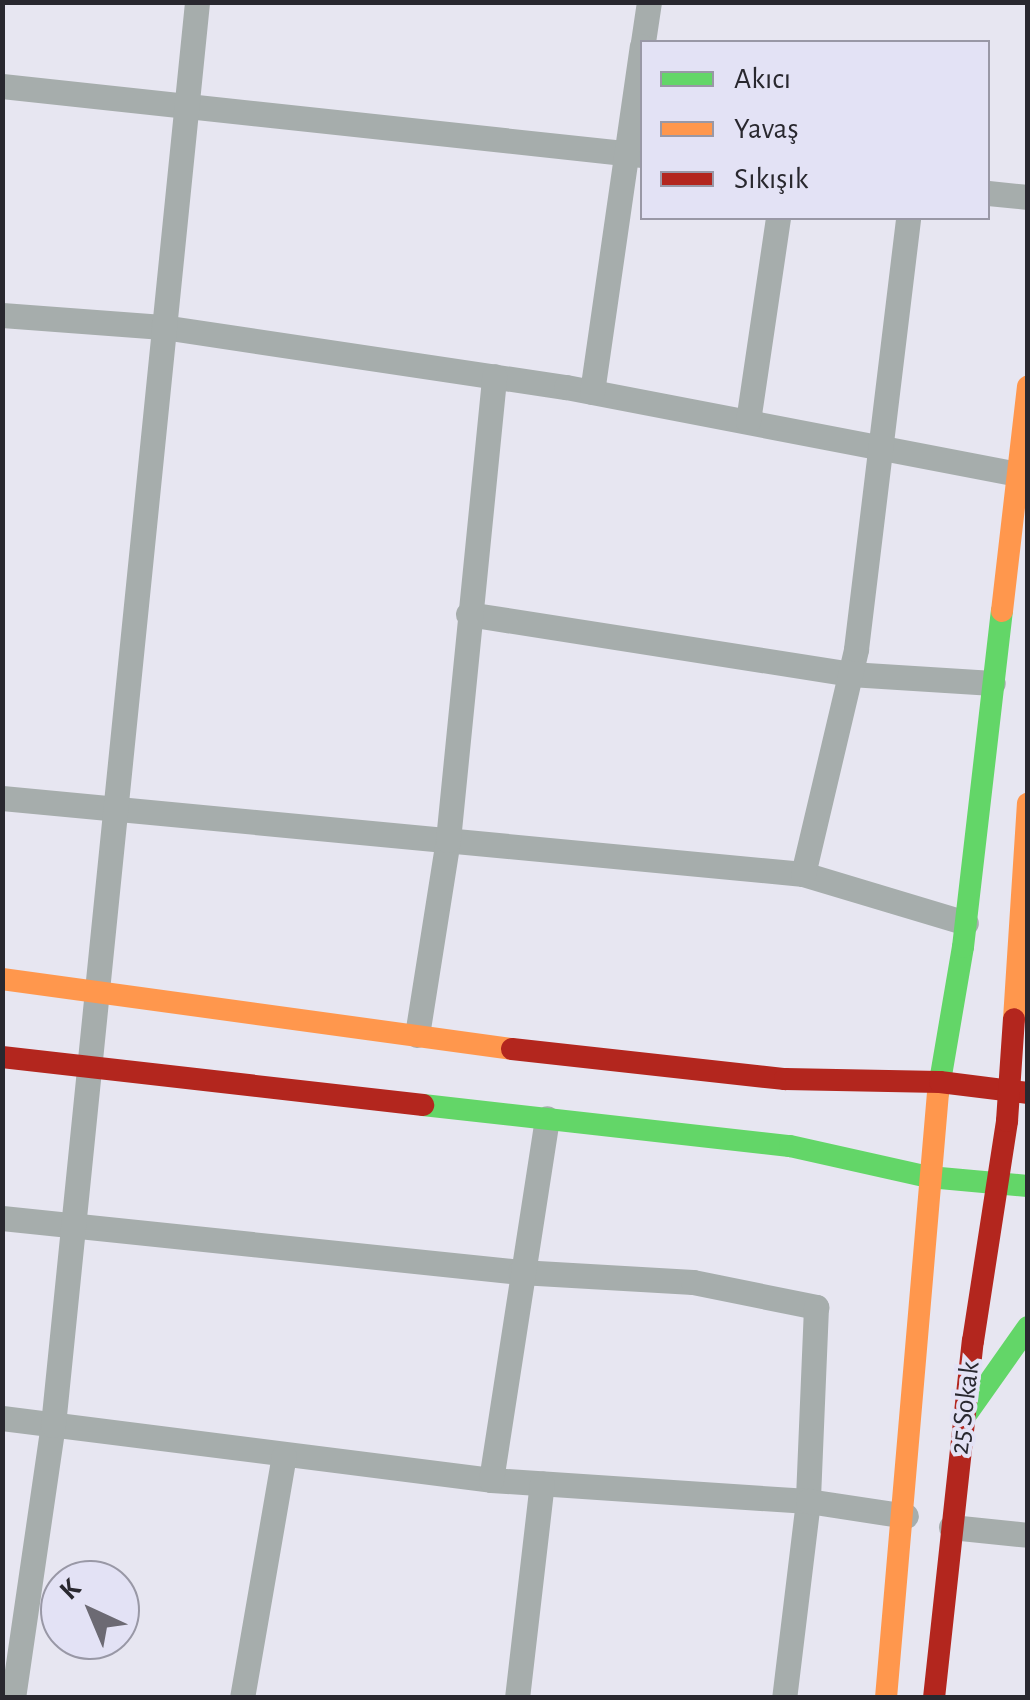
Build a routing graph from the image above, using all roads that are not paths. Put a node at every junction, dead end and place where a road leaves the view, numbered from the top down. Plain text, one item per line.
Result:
1 (197, 2) edge
2 (648, 2) edge
3 (644, 40) edge
4 (2, 86) edge
5 (640, 86) edge
6 (188, 102) junction
7 (635, 155) edge
8 (990, 192) edge
9 (1028, 197) edge
10 (778, 220) edge
11 (908, 220) edge
12 (2, 315) edge
13 (163, 326) junction
14 (494, 376) junction
15 (1028, 386) edge
16 (592, 392) junction
17 (748, 422) junction
18 (879, 446) junction
19 (1018, 474) junction
20 (468, 614) junction
21 (850, 674) junction
22 (992, 683) junction
23 (2, 798) edge
24 (1028, 803) edge
25 (112, 809) junction
26 (448, 840) junction
27 (1025, 871) edge
28 (803, 874) junction
29 (966, 923) junction
30 (2, 979) edge
31 (93, 987) junction
32 (418, 1035) junction
33 (2, 1058) edge
34 (86, 1067) junction
35 (940, 1082) junction
36 (1018, 1092) edge
37 (547, 1118) junction
38 (929, 1177) junction
39 (997, 1186) junction
40 (1028, 1186) edge
41 (2, 1218) edge
42 (72, 1223) junction
43 (520, 1272) junction
44 (1028, 1327) edge
45 (2, 1418) edge
46 (964, 1419) junction
47 (53, 1424) junction
48 (284, 1456) junction
49 (491, 1480) junction
50 (542, 1483) junction
51 (808, 1502) junction
52 (906, 1516) junction
53 (951, 1528) junction
54 (1028, 1535) edge
55 (13, 1698) edge
56 (242, 1698) edge
57 (517, 1698) edge
58 (784, 1698) edge
59 (886, 1698) edge
60 (934, 1698) edge

1 - 6 street
2 - 3 street
4 - 6 street
5 - 7 street
6 - 7 street
6 - 13 street
7 - 16 street
8 - 9 street
10 - 17 street
11 - 18 street
12 - 13 street
13 - 14 street
13 - 25 street
14 - 16 street
14 - 20 street
15 - 19 main road, 25 Sokak
16 - 17 street
17 - 18 street
18 - 19 street
18 - 21 street
19 - 22 main road, 25 Sokak
20 - 21 street
20 - 26 street
21 - 22 street
21 - 28 street
22 - 29 main road, 25 Sokak
23 - 25 street
24 - 27 main road, 25 Sokak
25 - 26 street
25 - 31 street
26 - 28 street
26 - 32 street
27 - 36 main road, 25 Sokak
28 - 29 street
29 - 35 main road, 25 Sokak
30 - 31 main road
31 - 32 main road
31 - 34 street
32 - 35 main road
33 - 34 main road
34 - 37 main road
34 - 42 street
35 - 36 main road
35 - 38 main road, 25 Sokak
36 - 39 main road, 25 Sokak
37 - 38 main road
37 - 43 street
38 - 39 main road
38 - 52 main road, 25 Sokak
39 - 40 main road
39 - 46 main road, 25 Sokak
41 - 42 street
42 - 43 street
42 - 47 street
43 - 49 street
43 - 51 street
44 - 46 main road
45 - 47 street
46 - 53 main road, 25 Sokak
47 - 48 street
47 - 55 street
48 - 49 street
48 - 56 street
49 - 50 street
50 - 51 street
50 - 57 street
51 - 52 street
51 - 58 street
52 - 59 main road, 25 Sokak
53 - 54 street
53 - 60 main road, 25 Sokak

